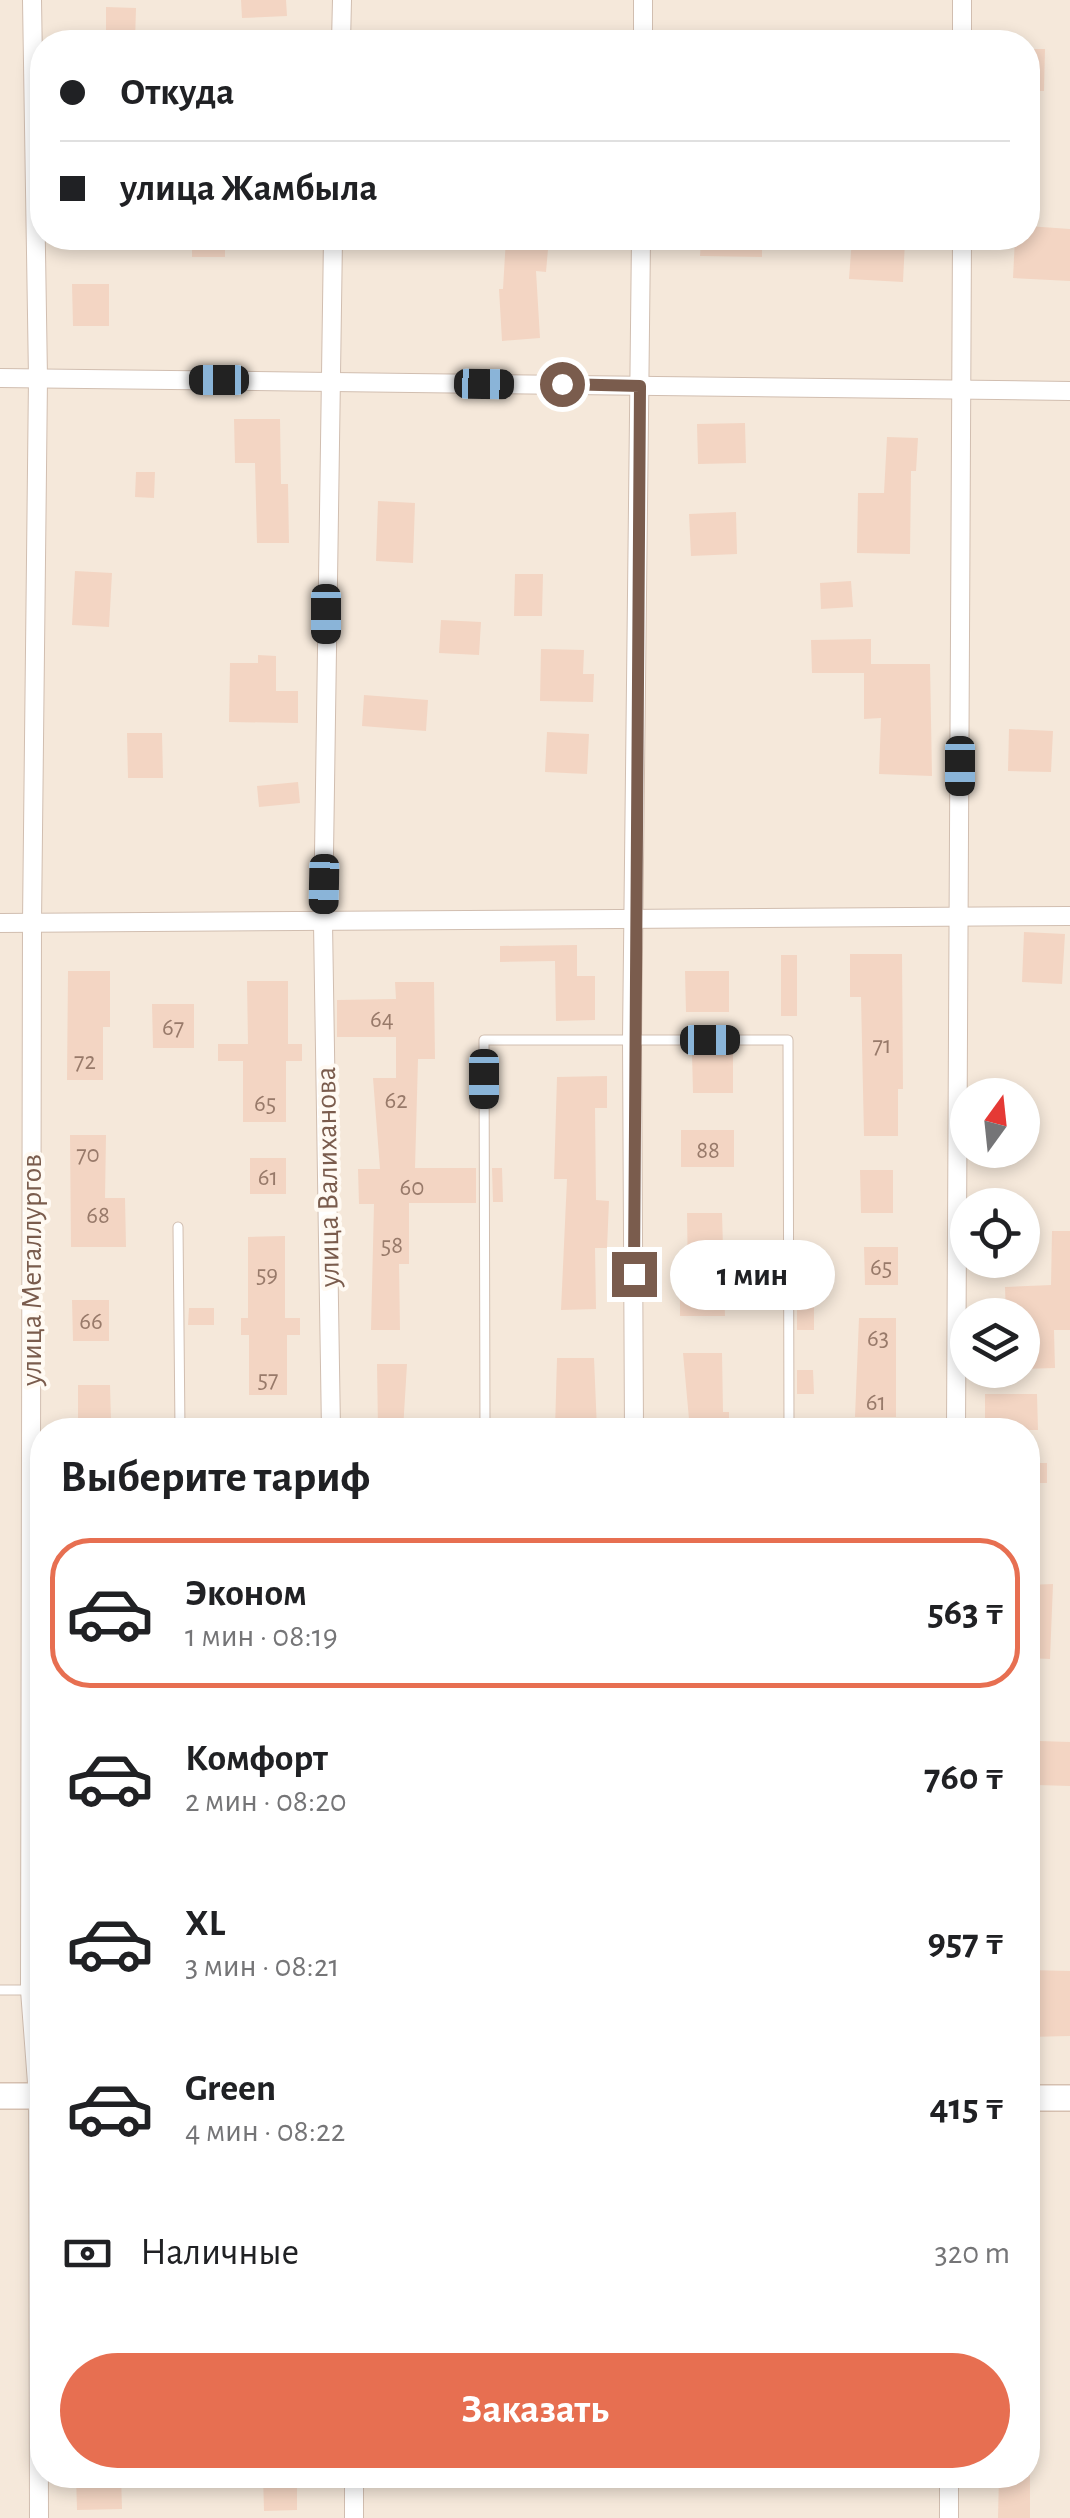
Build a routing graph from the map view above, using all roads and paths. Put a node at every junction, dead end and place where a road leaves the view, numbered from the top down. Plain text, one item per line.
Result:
1 (32, 0) edge
2 (342, 0) edge
3 (643, 0) edge
4 (962, 0) edge
5 (32, 30) edge
6 (341, 30) edge
7 (643, 30) edge
8 (962, 30) edge
9 (36, 250) edge
10 (333, 250) edge
11 (641, 250) edge
12 (962, 250) edge
13 (0, 378) edge
14 (38, 378) junction
15 (328, 382) junction
16 (640, 386) junction
17 (962, 390) junction
18 (1070, 391) edge
19 (1070, 916) edge
20 (959, 917) junction
21 (634, 920) junction
22 (32, 922) junction
23 (0, 923) edge
24 (323, 923) junction
25 (632, 1040) junction
26 (178, 1227) dead end
27 (31, 1418) edge
28 (180, 1418) edge
29 (331, 1418) edge
30 (484, 1418) edge
31 (634, 1418) edge
32 (789, 1418) edge
33 (956, 1418) edge
34 (0, 1990) edge
35 (30, 1990) edge
36 (0, 2096) edge
37 (30, 2096) edge
38 (1040, 2098) edge
39 (1070, 2098) edge
40 (39, 2488) edge
41 (354, 2488) edge
42 (949, 2488) edge
43 (39, 2518) edge
44 (354, 2518) edge
45 (948, 2518) edge

1 - 5 street, улица Металлургов
2 - 6 street
3 - 7 street
4 - 8 street
9 - 14 street, улица Металлургов
10 - 15 street, улица Валиханова
11 - 16 street
12 - 17 street
13 - 14 street
14 - 15 street
14 - 22 street, улица Металлургов
15 - 16 street
15 - 24 street, улица Валиханова
16 - 17 street
16 - 21 street
17 - 18 street
17 - 20 street
19 - 20 street
20 - 21 street
20 - 33 street
21 - 24 street
21 - 25 street
22 - 23 street
22 - 24 street
22 - 27 street, улица Металлургов
24 - 29 street, улица Валиханова
25 - 30 lane
25 - 31 street
25 - 32 lane
26 - 28 lane
34 - 35 lane
36 - 37 main road
38 - 39 main road
40 - 43 street, улица Металлургов
41 - 44 street
42 - 45 street

